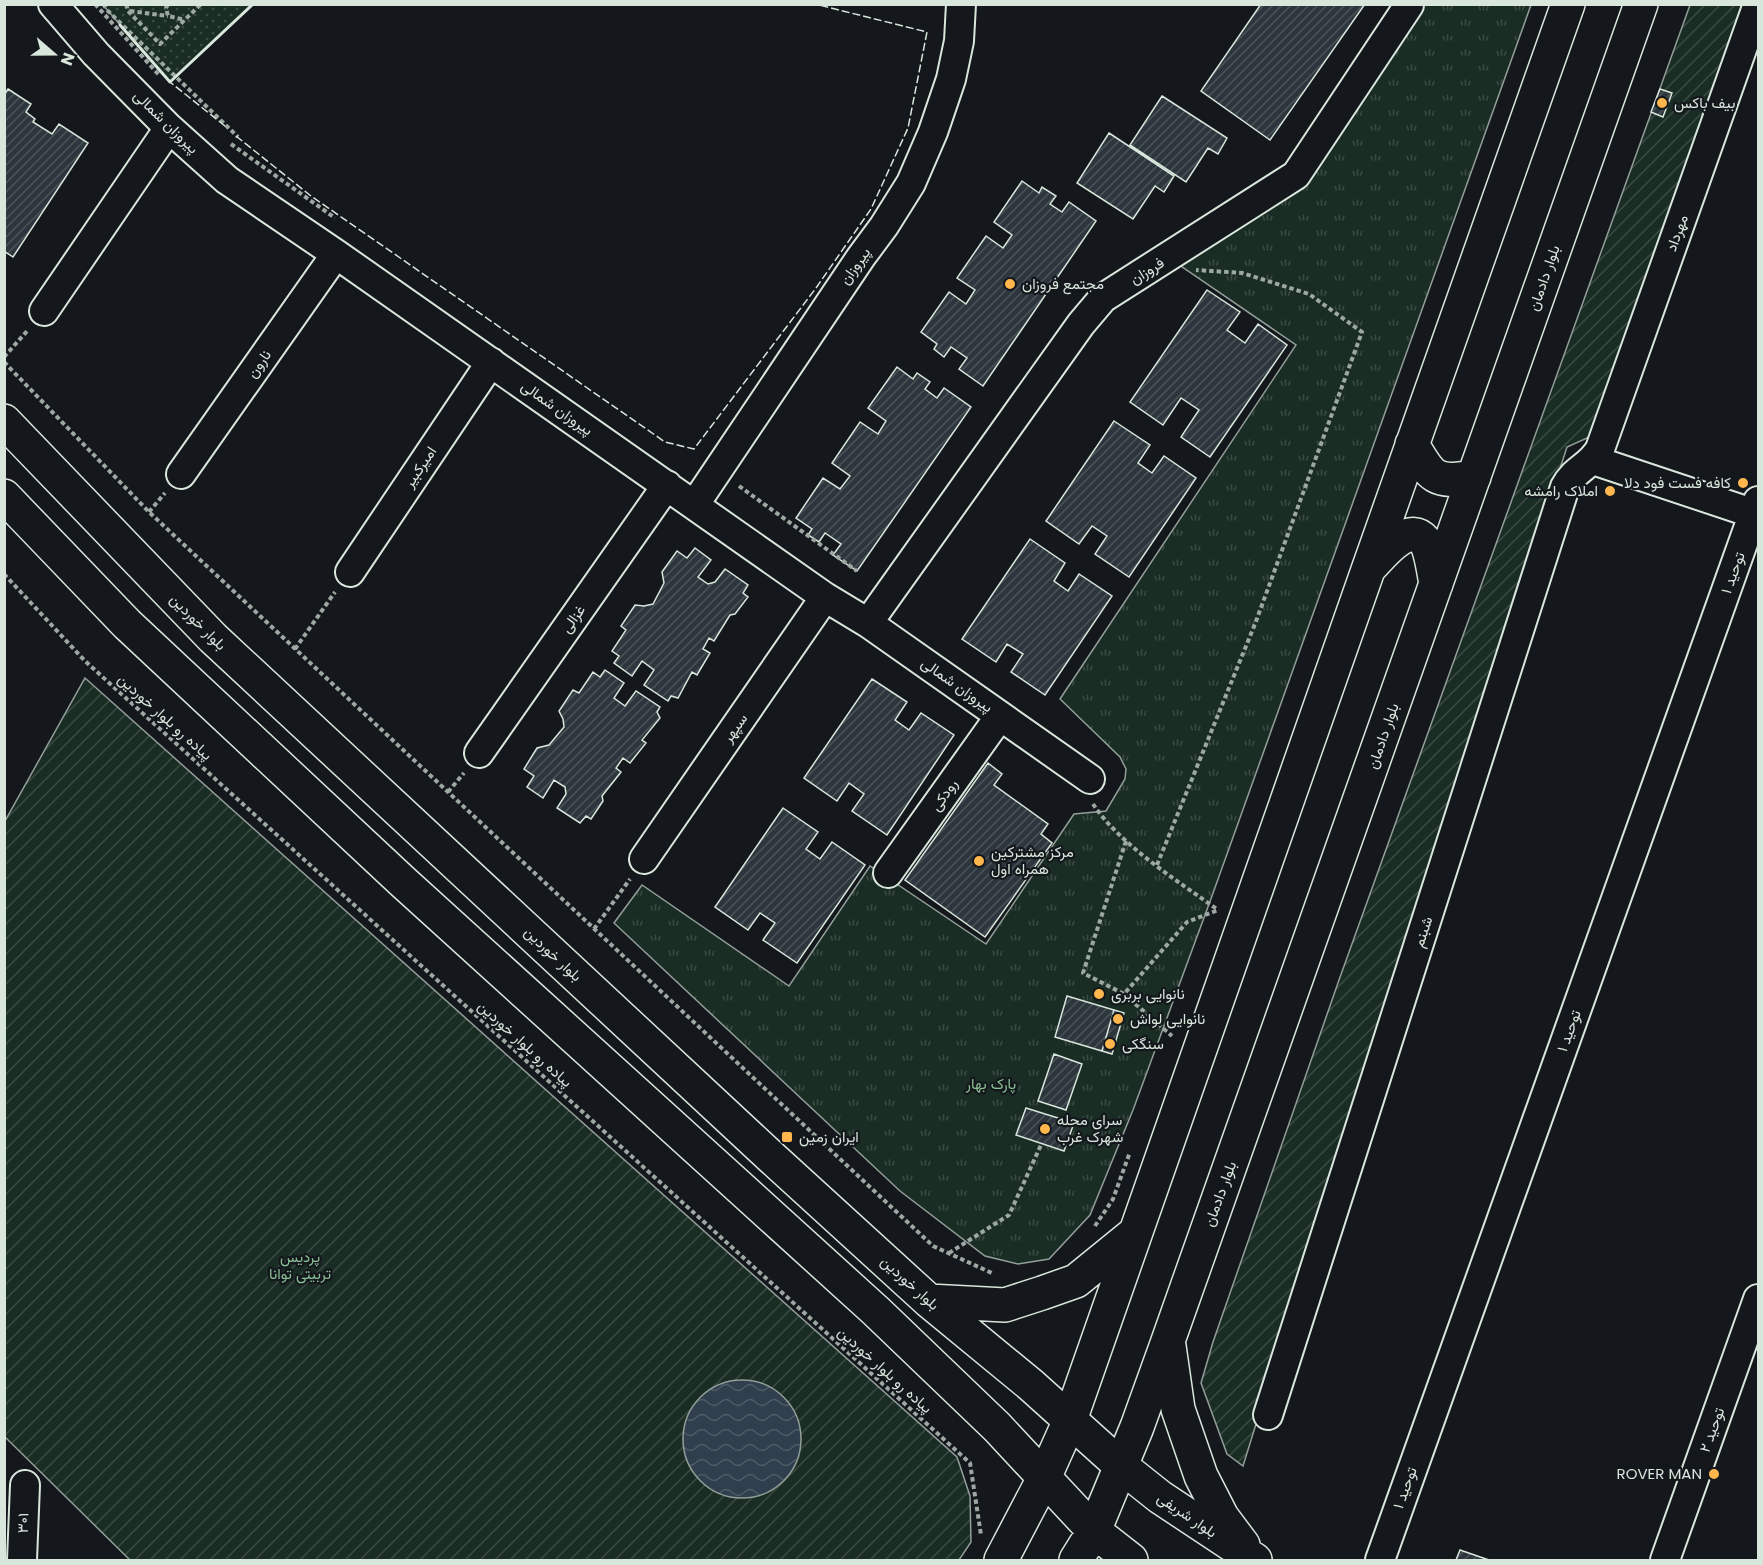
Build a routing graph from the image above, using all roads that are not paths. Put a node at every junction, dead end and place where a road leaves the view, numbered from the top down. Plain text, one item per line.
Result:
1 (53, 4) edge
2 (961, 4) edge
3 (1568, 4) edge
4 (1641, 4) edge
5 (1758, 4) edge
6 (1408, 5) edge
7 (169, 128) junction
8 (336, 254) junction
9 (44, 311) road end
10 (491, 362) junction
11 (4, 421) edge
12 (1412, 444) junction
13 (1593, 460) junction
14 (182, 474) dead end
15 (1473, 477) junction
16 (667, 485) junction
17 (4, 496) edge
18 (694, 504) junction
19 (1757, 510) edge
20 (1368, 570) junction
21 (350, 572) road end
22 (1436, 584) junction
23 (825, 597) junction
24 (868, 623) junction
25 (999, 716) junction
26 (479, 753) dead end
27 (1090, 779) road end
28 (644, 859) road end
29 (888, 873) dead end
30 (1135, 1233) junction
31 (1758, 1299) edge
32 (929, 1301) junction
33 (1168, 1341) junction
34 (1268, 1415) dead end
35 (1070, 1420) junction
36 (1120, 1466) junction
37 (1044, 1478) junction
38 (25, 1485) dead end
39 (1094, 1531) junction
40 (992, 1551) edge
41 (21, 1560) edge
42 (1076, 1560) edge
43 (1131, 1560) edge
44 (1255, 1560) edge
45 (1380, 1560) edge
46 (1665, 1560) edge

1 - 7 street, پیروزان شمالی
2 - 18 street, پیروزان
3 - 12 main road
4 - 15 main road, بلوار دادمان
5 - 13 street, مهرداد
6 - 24 street, فروزان
7 - 8 street, پیروزان شمالی
7 - 9 street
8 - 10 street, پیروزان شمالی
8 - 14 street, نارون
10 - 16 street, پیروزان شمالی
10 - 21 street, امیرکبیر
11 - 32 main road, بلوار خوردین
12 - 15 main road
12 - 20 main road
13 - 19 street
13 - 34 street, شبنم
15 - 22 main road, بلوار دادمان
16 - 18 street, پیروزان شمالی
16 - 26 street, غزالی
17 - 37 main road
18 - 23 street, پیروزان شمالی
19 - 45 street, توحید ۱
20 - 22 main road
20 - 30 main road
22 - 33 main road, بلوار دادمان
23 - 24 street, پیروزان شمالی
23 - 28 street, سپهر
24 - 25 street, پیروزان شمالی
25 - 27 street, پیروزان شمالی
25 - 29 street, رودکی
30 - 32 main road
30 - 35 main road
31 - 46 street, توحید ۲
32 - 35 main road, بلوار خوردین
33 - 36 main road, بلوار دادمان
33 - 44 main road
35 - 36 main road, بلوار خوردین
35 - 37 main road
36 - 39 main road, بلوار دادمان
36 - 44 main road, بلوار شریفی
37 - 39 main road
37 - 40 main road
38 - 41 street, ۳۰۱
39 - 42 main road, بلوار دادمان
39 - 43 main road

